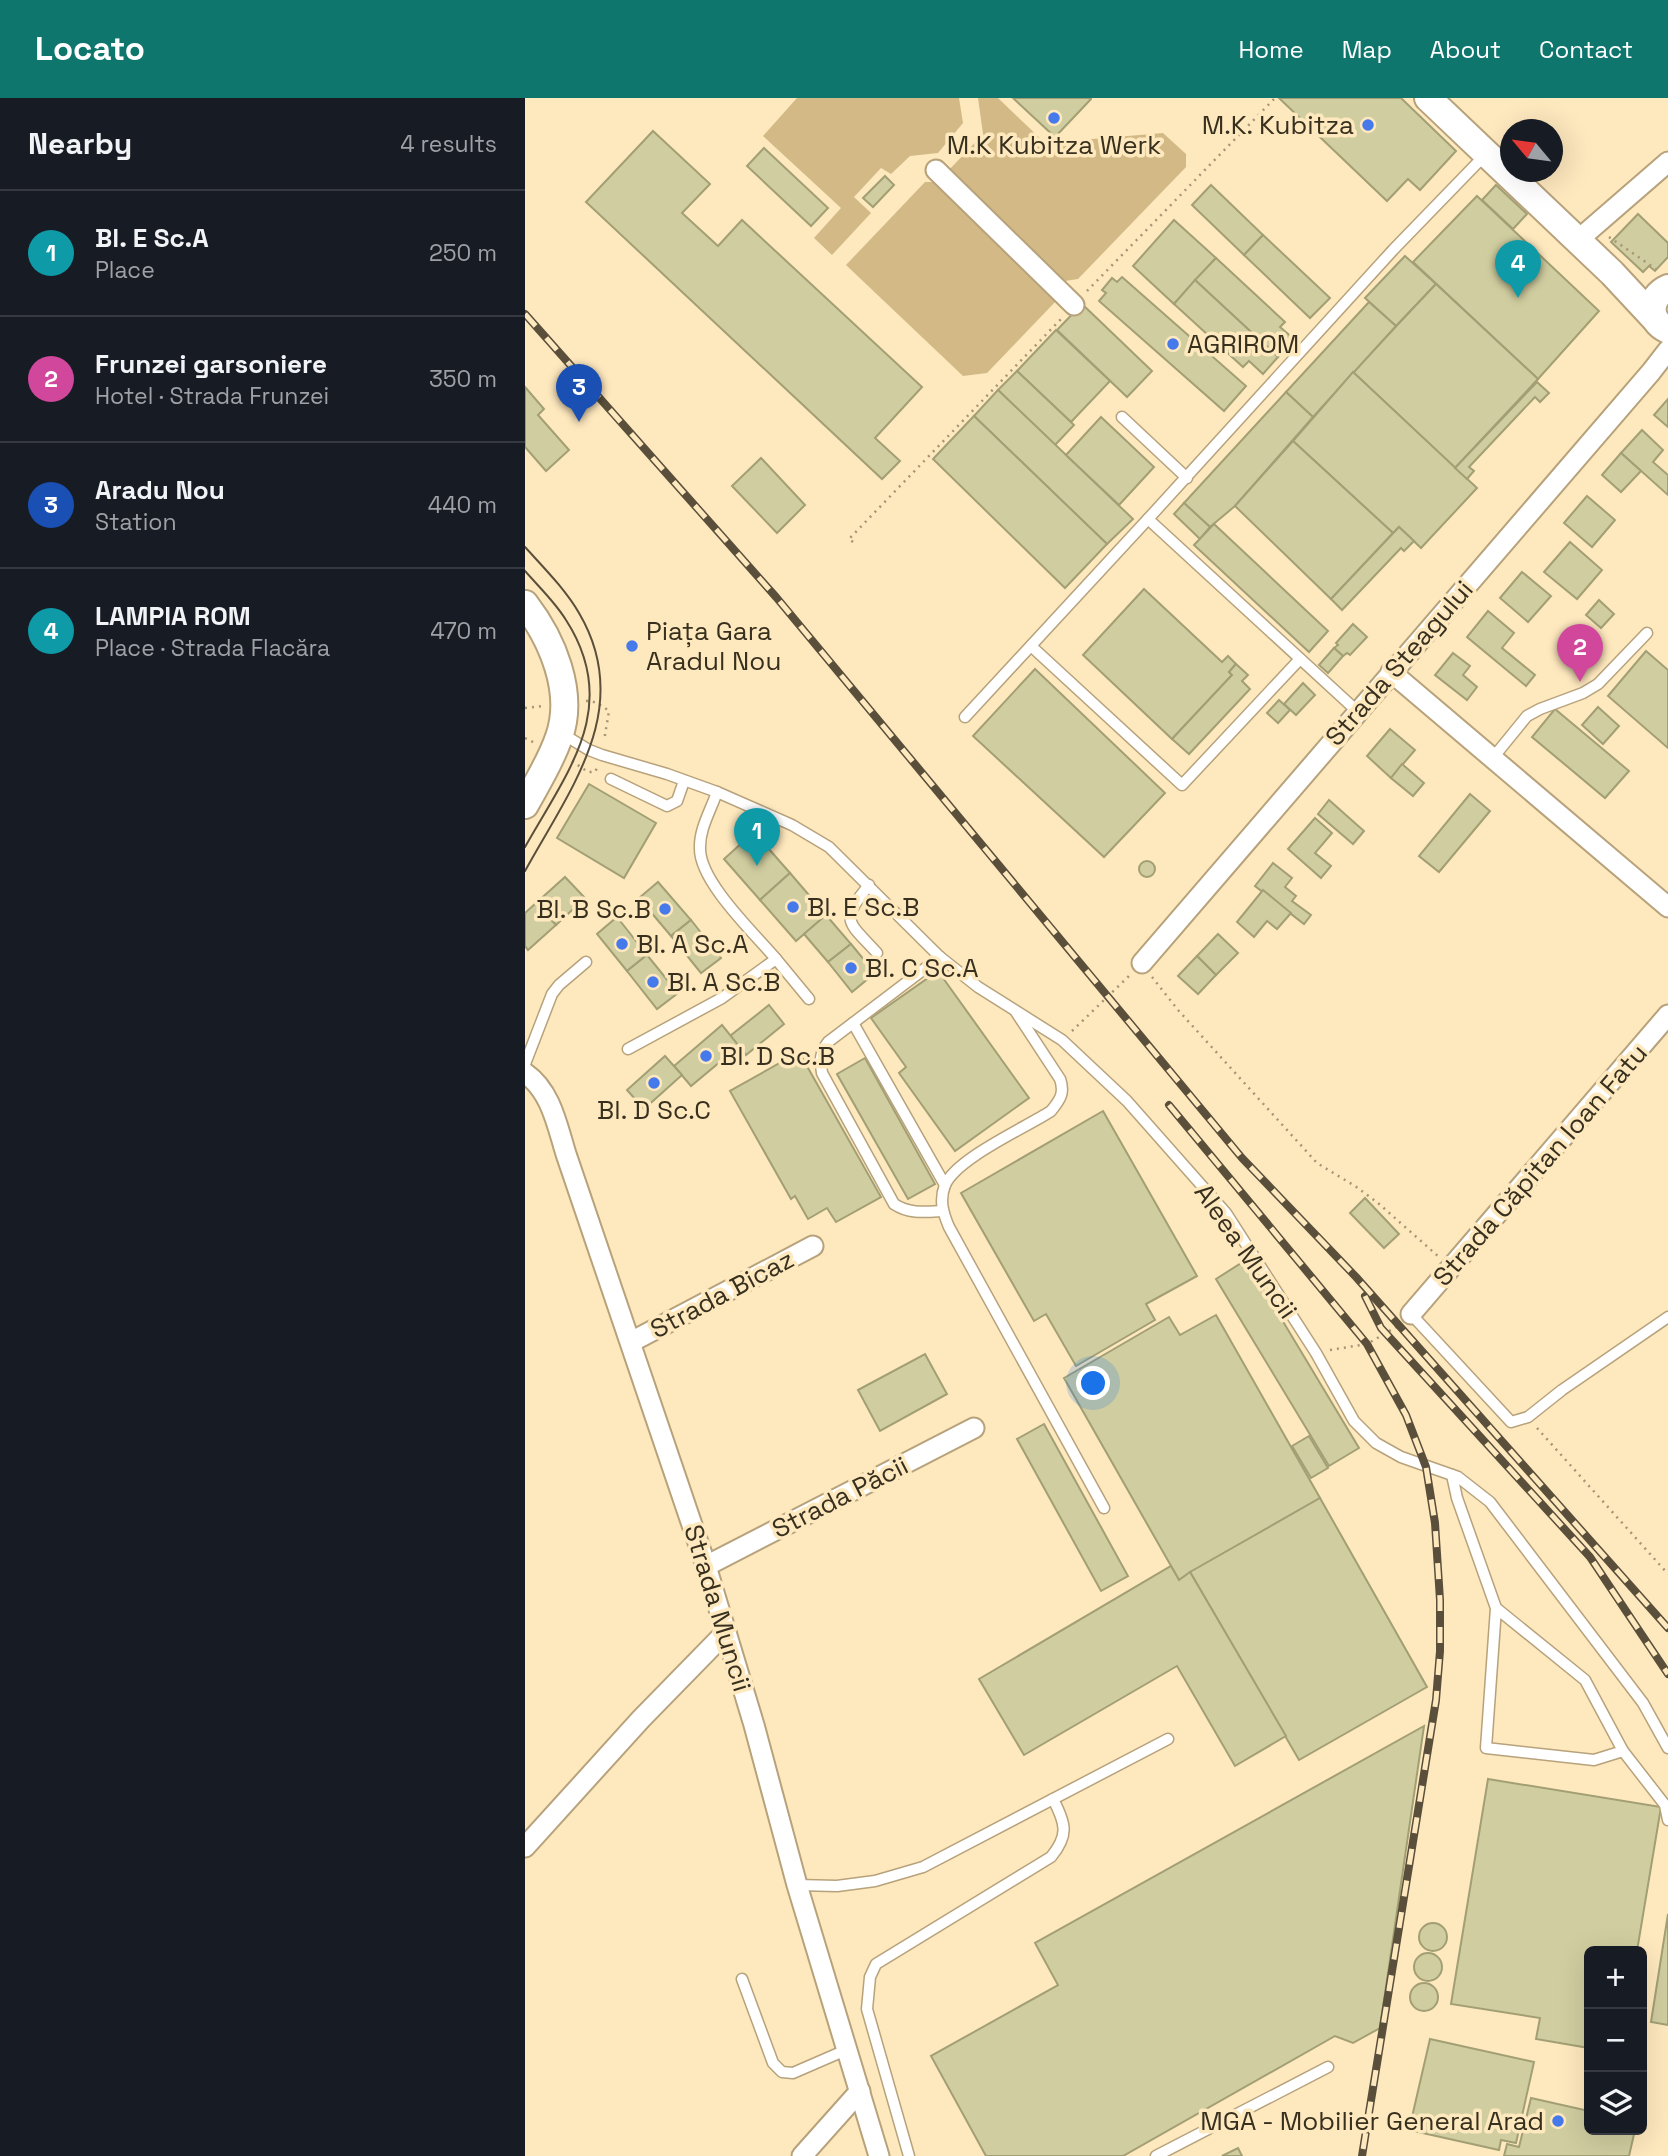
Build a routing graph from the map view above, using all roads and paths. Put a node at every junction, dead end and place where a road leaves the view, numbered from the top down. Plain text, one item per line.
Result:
1 (1275, 98) edge
2 (1428, 98) edge
3 (1486, 154) junction
4 (1668, 162) edge
5 (936, 170) dead end
6 (1578, 240) junction
7 (1612, 273) junction
8 (1667, 288) edge
9 (1074, 305) junction
10 (1662, 338) edge
11 (1122, 417) dead end
12 (1187, 478) junction
13 (1149, 519) junction
14 (853, 542) dead end
15 (525, 604) edge
16 (1647, 633) dead end
17 (1031, 646) junction
18 (1300, 659) junction
19 (1391, 672) junction
20 (1357, 711) junction
21 (965, 717) dead end
22 (561, 733) junction
23 (1492, 759) junction
24 (611, 779) dead end
25 (684, 780) junction
26 (717, 792) junction
27 (525, 806) edge
28 (869, 885) junction
29 (1668, 907) edge
30 (877, 953) dead end
31 (940, 957) junction
32 (776, 959) junction
33 (586, 962) dead end
34 (1142, 963) junction
35 (809, 999) dead end
36 (1014, 1010) junction
37 (1668, 1015) edge
38 (853, 1023) junction
39 (1062, 1040) junction
40 (628, 1049) dead end
41 (525, 1064) edge
42 (525, 1073) edge
43 (945, 1185) junction
44 (942, 1211) junction
45 (813, 1246) dead end
46 (1452, 1268) junction
47 (1411, 1314) junction
48 (1668, 1317) edge
49 (631, 1342) junction
50 (1316, 1353) junction
51 (1528, 1418) junction
52 (974, 1427) dead end
53 (1452, 1475) junction
54 (1104, 1508) dead end
55 (706, 1566) junction
56 (1668, 1574) edge
57 (1496, 1608) junction
58 (726, 1632) junction
59 (1168, 1739) dead end
60 (1668, 1748) edge
61 (1622, 1751) junction
62 (1053, 1799) junction
63 (1668, 1821) edge
64 (525, 1847) edge
65 (797, 1885) junction
66 (743, 1979) dead end
67 (846, 2050) junction
68 (1328, 2067) dead end
69 (860, 2091) junction
70 (802, 2156) edge
71 (879, 2156) edge
72 (909, 2156) edge
73 (1156, 2156) edge

1 - 9 path
2 - 3 main road
3 - 6 main road
3 - 12 lane
4 - 6 street
5 - 9 street
6 - 7 main road
7 - 8 main road
7 - 10 main road
8 - 10 main road
9 - 14 path
10 - 19 street, Strada Steagului
11 - 12 lane
12 - 13 lane
13 - 17 lane
13 - 18 lane
15 - 22 main road
16 - 23 lane
17 - 18 lane
17 - 21 lane
18 - 20 lane
19 - 20 street, Strada Steagului
19 - 23 street
20 - 34 street, Strada Steagului
22 - 25 lane, Aleea Muncii
22 - 27 main road
23 - 29 street
24 - 25 lane
25 - 26 lane, Aleea Muncii
26 - 28 lane, Aleea Muncii
26 - 32 lane
28 - 30 lane
28 - 31 lane, Aleea Muncii
31 - 36 lane, Aleea Muncii
31 - 38 lane
32 - 35 lane
32 - 40 lane
33 - 41 lane
34 - 39 path
34 - 46 path
36 - 39 lane, Aleea Muncii
36 - 43 lane
37 - 46 street, Strada Căpitan Ioan Fatu
38 - 43 lane
38 - 44 lane
39 - 50 lane, Aleea Muncii
42 - 49 street, Strada Muncii
43 - 44 lane
44 - 54 lane
45 - 49 street, Strada Bicaz
46 - 47 street, Strada Căpitan Ioan Fatu
47 - 50 path
47 - 51 lane
48 - 51 lane
49 - 55 street, Strada Muncii
50 - 53 lane, Aleea Muncii
51 - 56 path
52 - 55 street, Strada Păcii
53 - 57 lane
53 - 60 lane, Aleea Muncii
55 - 58 street, Strada Muncii
57 - 61 lane
57 - 61 lane
58 - 64 street
58 - 65 street, Strada Muncii
59 - 62 lane
61 - 63 lane
62 - 65 lane
62 - 72 lane
65 - 67 street, Strada Muncii
66 - 67 lane
67 - 69 street, Strada Muncii
68 - 73 lane
69 - 70 street
69 - 71 street, Strada Muncii

